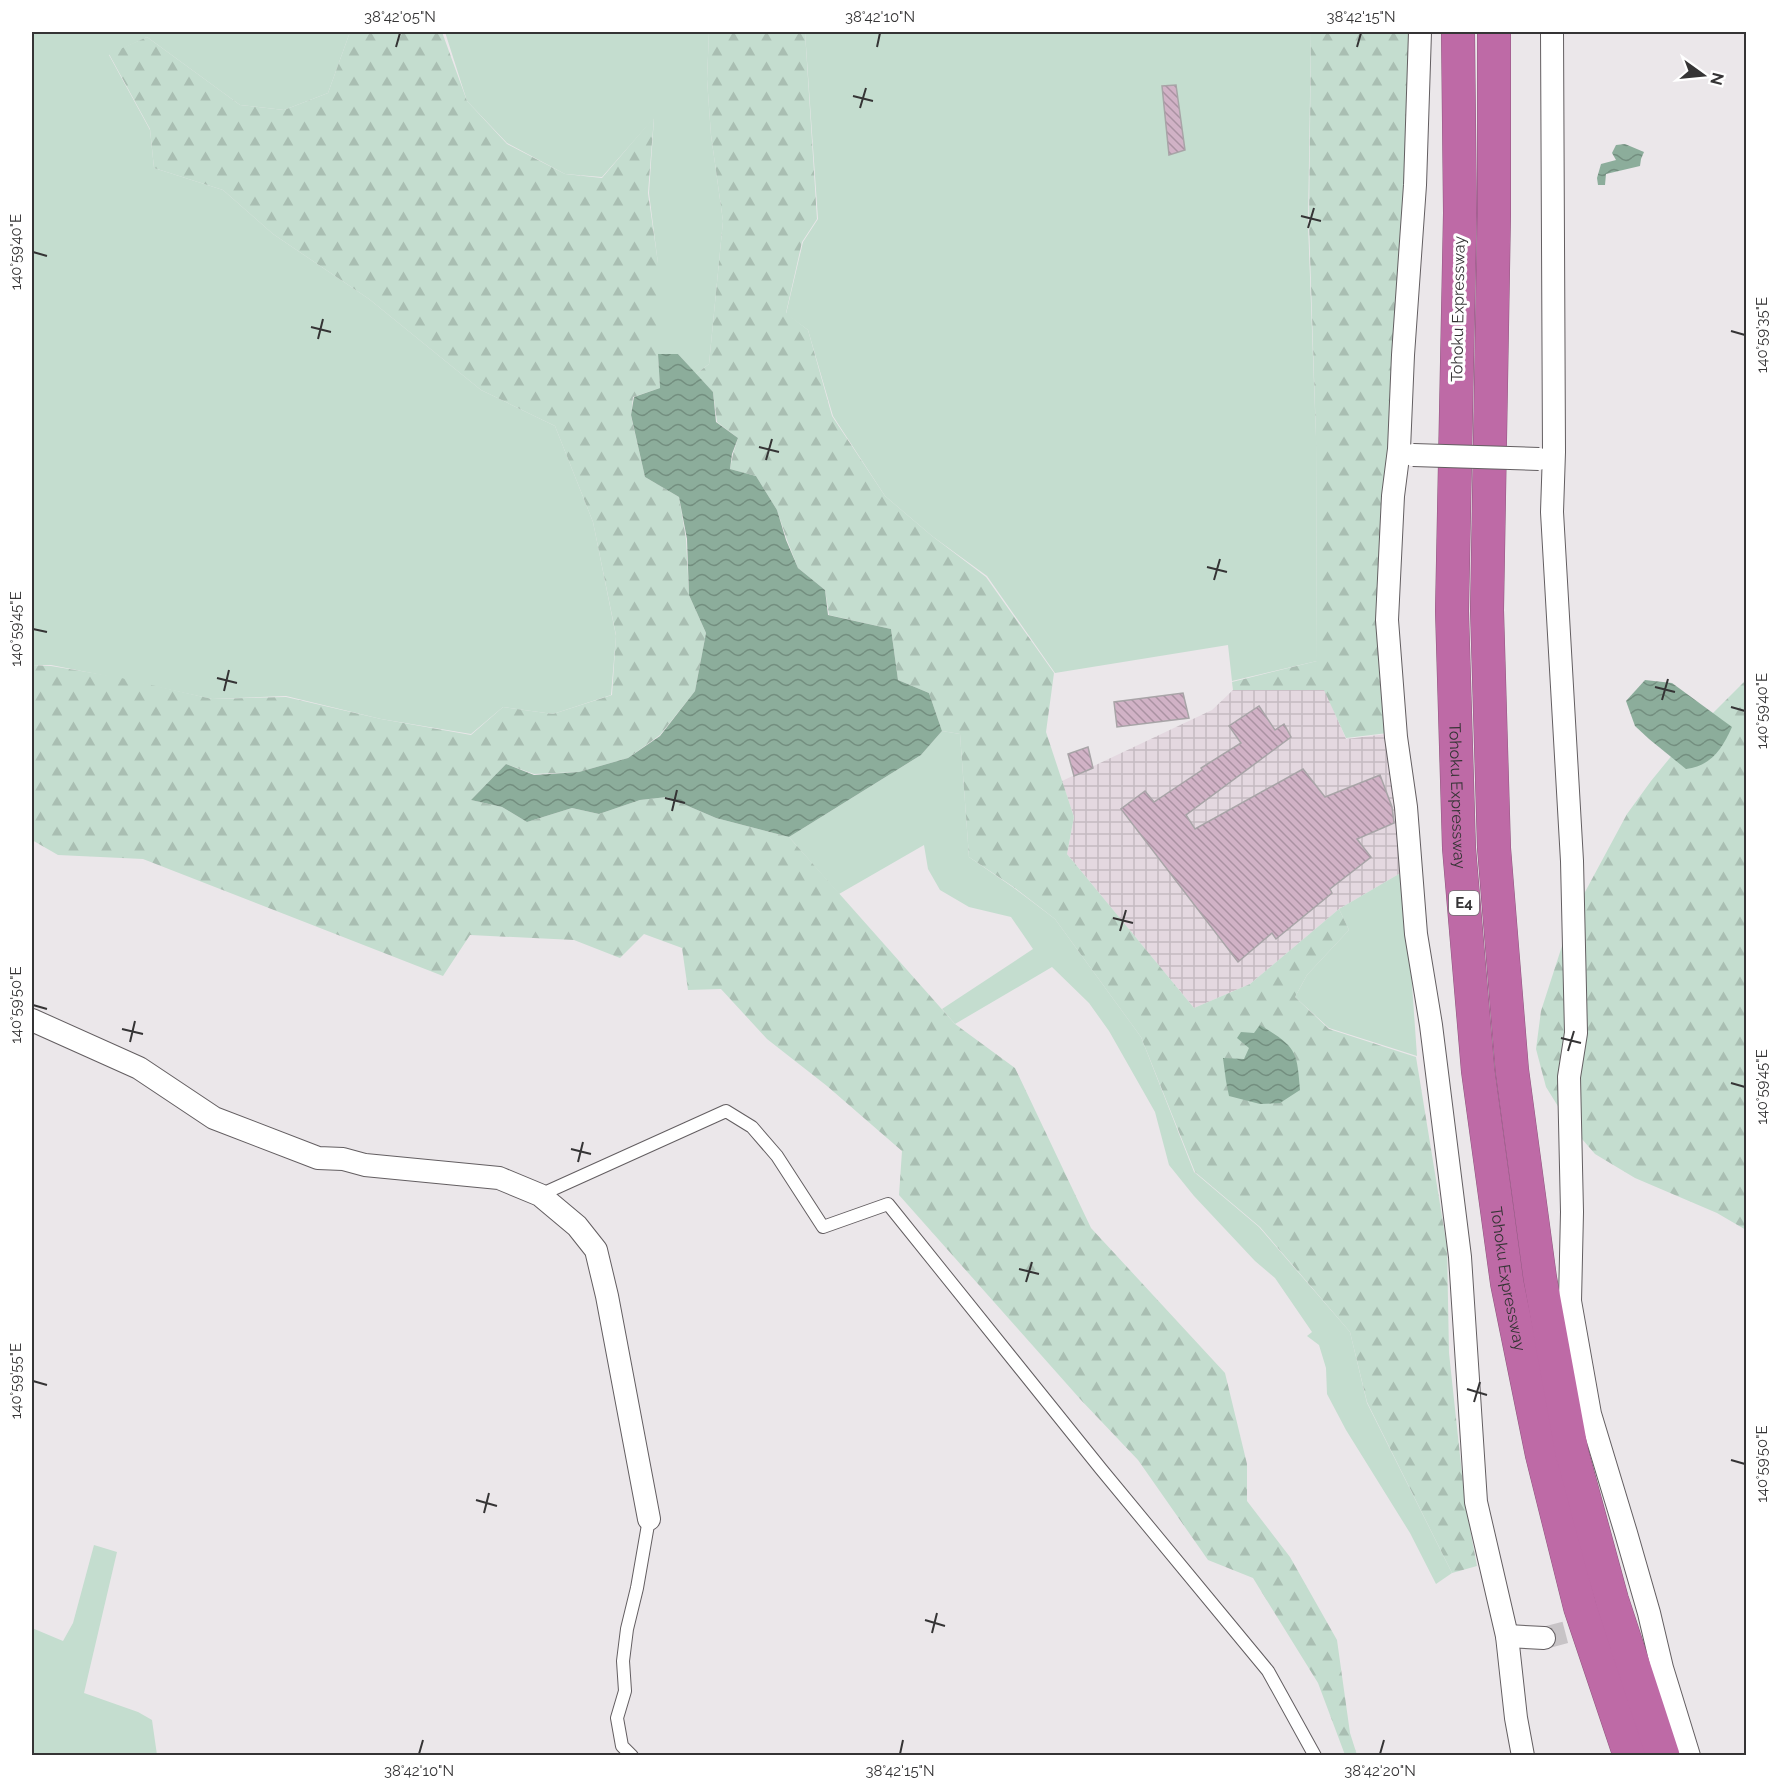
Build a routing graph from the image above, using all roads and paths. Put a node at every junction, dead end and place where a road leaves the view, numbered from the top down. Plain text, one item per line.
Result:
1 (1420, 32) edge
2 (1458, 32) edge
3 (1494, 32) edge
4 (1552, 32) edge
5 (1406, 452) junction
6 (1546, 455) junction
7 (32, 1020) edge
8 (540, 1195) junction
9 (650, 1519) joint
10 (1507, 1636) junction
11 (1544, 1638) tunnel mouth
12 (632, 1755) edge
13 (1315, 1755) edge
14 (1523, 1755) edge
15 (1630, 1755) edge
16 (1662, 1755) edge
17 (1689, 1755) edge

1 - 5 street
2 - 15 highway, Tohoku Expressway / E4
3 - 16 highway, Tohoku Expressway / E4
4 - 6 street
5 - 6 street, bridge
5 - 10 street
6 - 17 street
7 - 8 street
8 - 9 street
8 - 13 lane
9 - 12 lane
10 - 11 street
10 - 14 street

